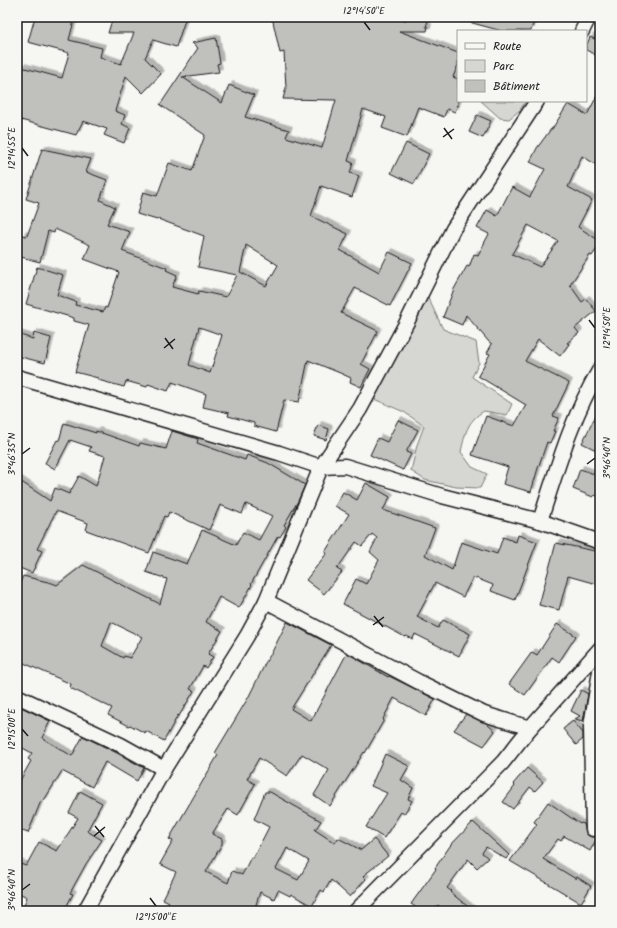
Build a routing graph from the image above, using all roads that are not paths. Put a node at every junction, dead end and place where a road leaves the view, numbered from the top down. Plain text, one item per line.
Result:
1 (589, 17) edge
2 (582, 30) edge
3 (536, 102) edge
4 (600, 369) edge
5 (17, 377) edge
6 (321, 467) junction
7 (540, 521) junction
8 (600, 542) edge
9 (266, 601) junction
10 (600, 648) edge
11 (600, 671) edge
12 (17, 696) edge
13 (530, 728) junction
14 (164, 768) junction
15 (593, 829) dead end
16 (85, 911) edge
17 (356, 911) edge

1 - 2 street
3 - 6 street
4 - 7 street
5 - 6 street
6 - 7 street
6 - 9 street
7 - 8 street
9 - 13 street
9 - 14 street
10 - 13 street
11 - 15 street
12 - 14 street
13 - 17 street
14 - 16 street

